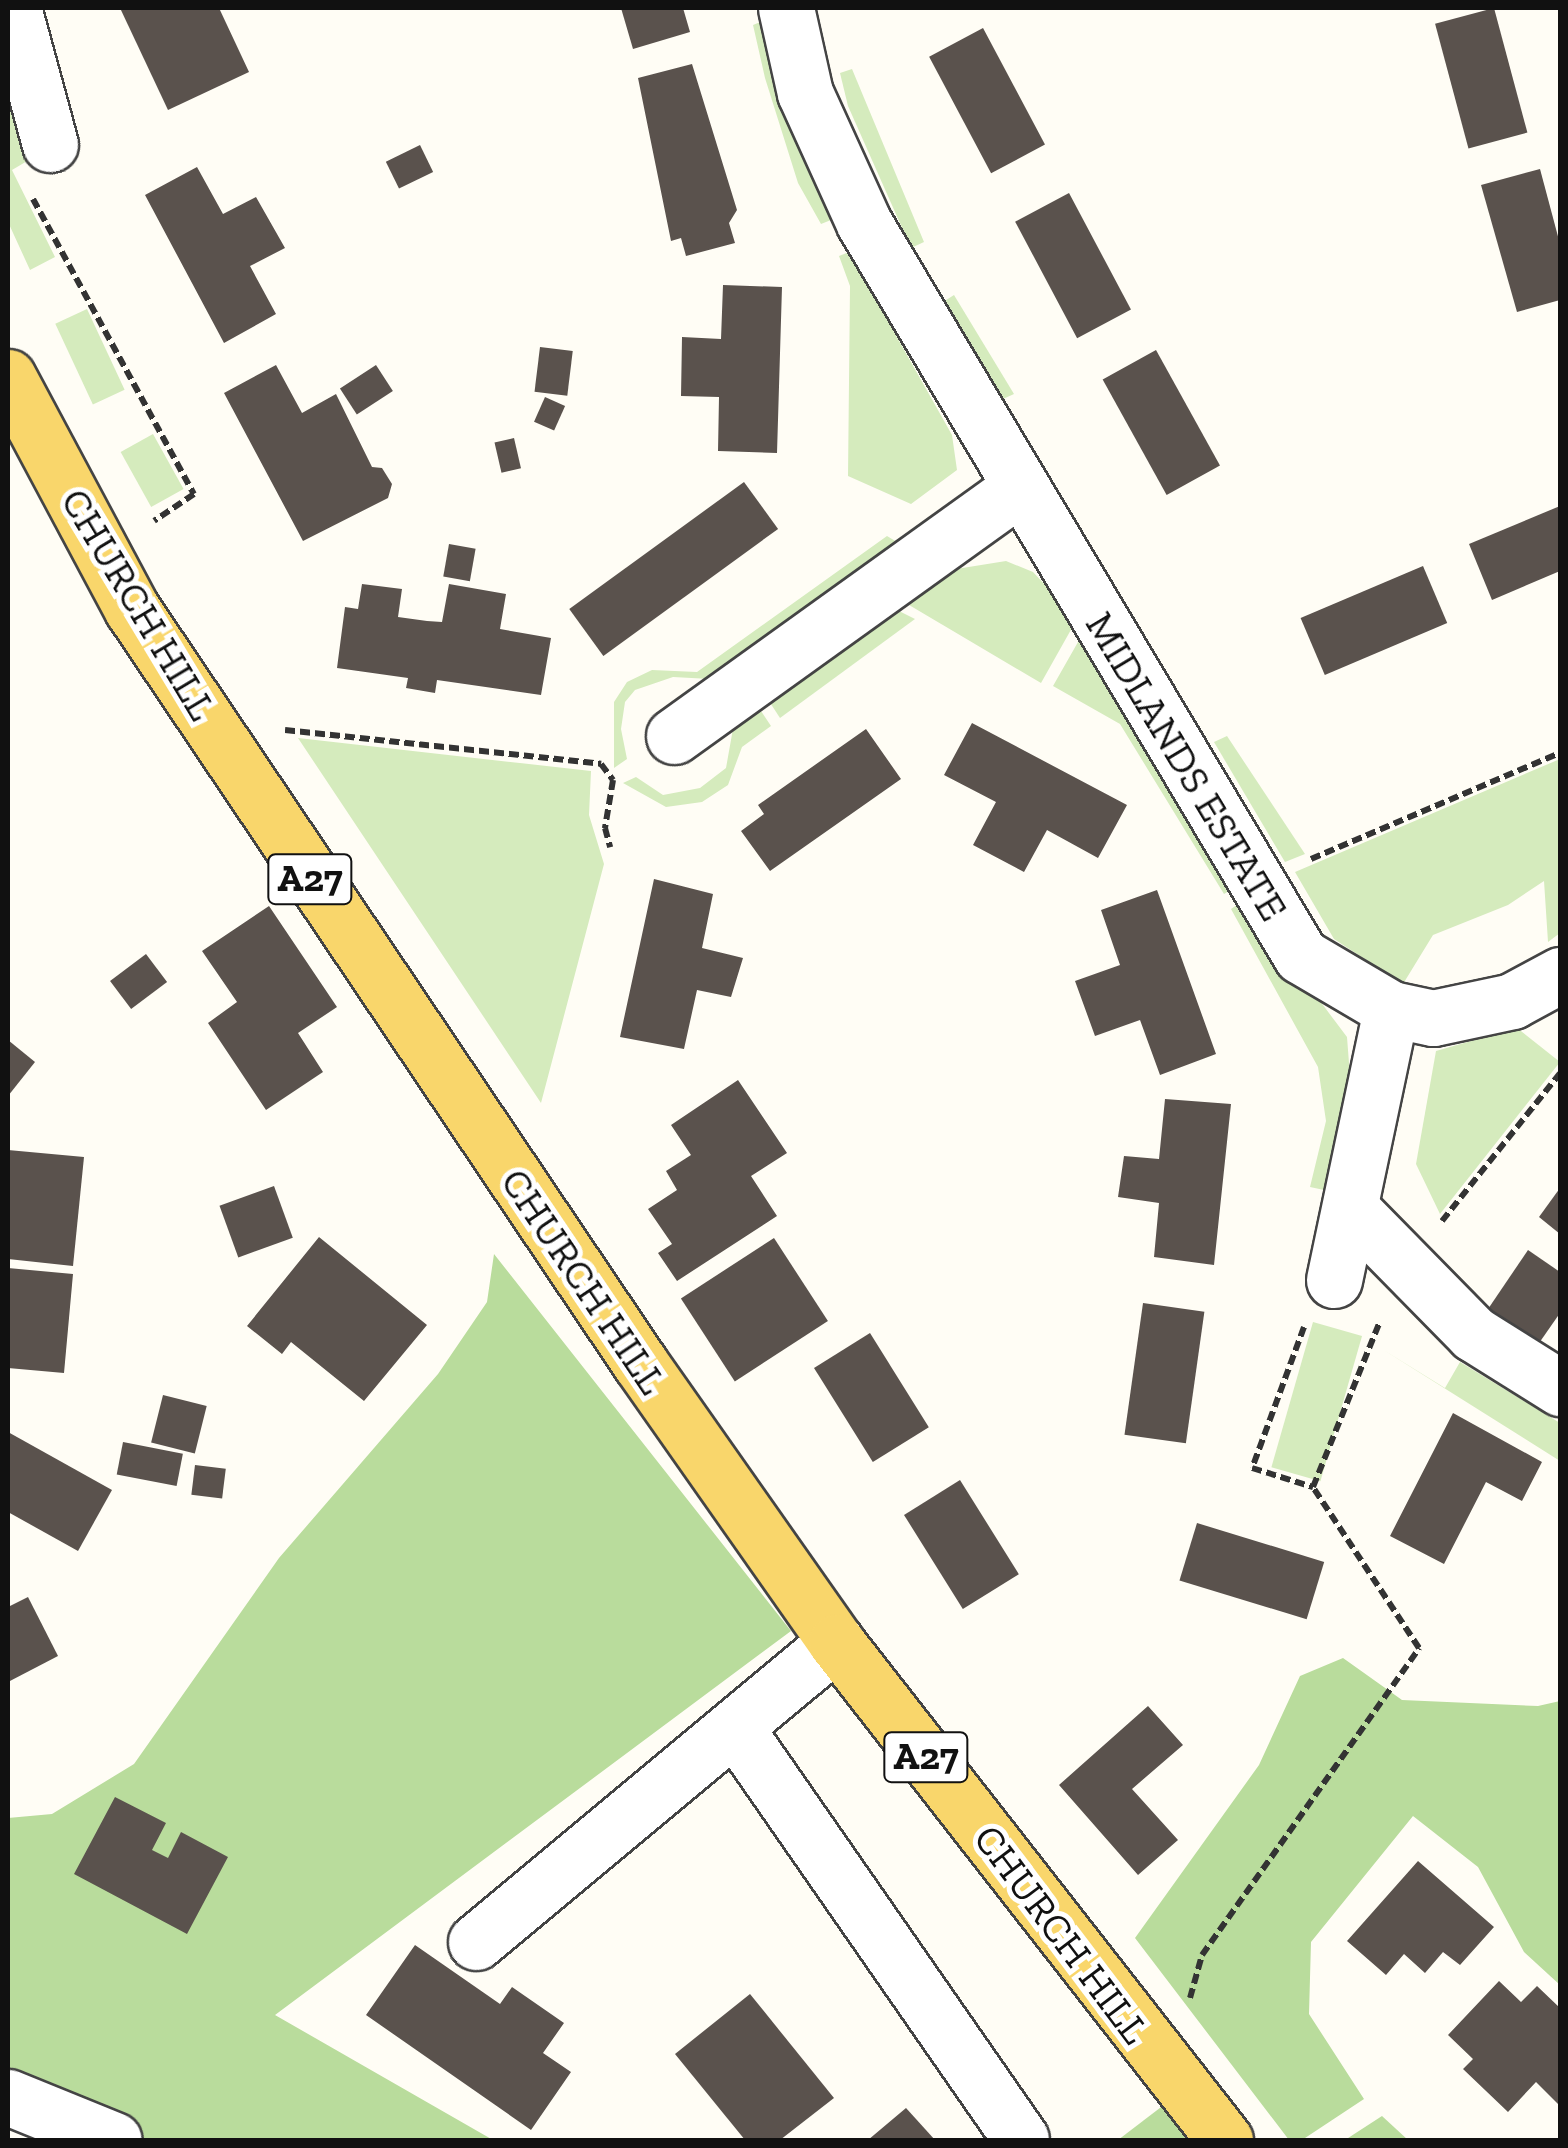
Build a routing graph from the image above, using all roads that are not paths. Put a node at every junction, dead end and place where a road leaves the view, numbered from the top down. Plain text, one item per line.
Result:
1 (13, 8) edge
2 (786, 8) edge
3 (50, 144) road end
4 (8, 377) edge
5 (1020, 487) junction
6 (674, 736) dead end
7 (1560, 975) edge
8 (1391, 1008) junction
9 (1350, 1208) junction
10 (1322, 1296) road end
11 (1560, 1388) edge
12 (836, 1642) junction
13 (736, 1728) junction
14 (476, 1942) dead end
15 (8, 2096) edge
16 (1020, 2139) edge
17 (114, 2140) edge
18 (1225, 2140) edge

1 - 3 street
2 - 5 street, MIDLANDS ESTATE
4 - 12 main road, CHURCH HILL / A27
5 - 6 street
5 - 8 street, MIDLANDS ESTATE
7 - 8 street, MIDLANDS ESTATE
8 - 9 street
9 - 10 street
9 - 11 street
12 - 13 street
12 - 18 main road, CHURCH HILL / A27
13 - 14 street
13 - 16 street
15 - 17 street

